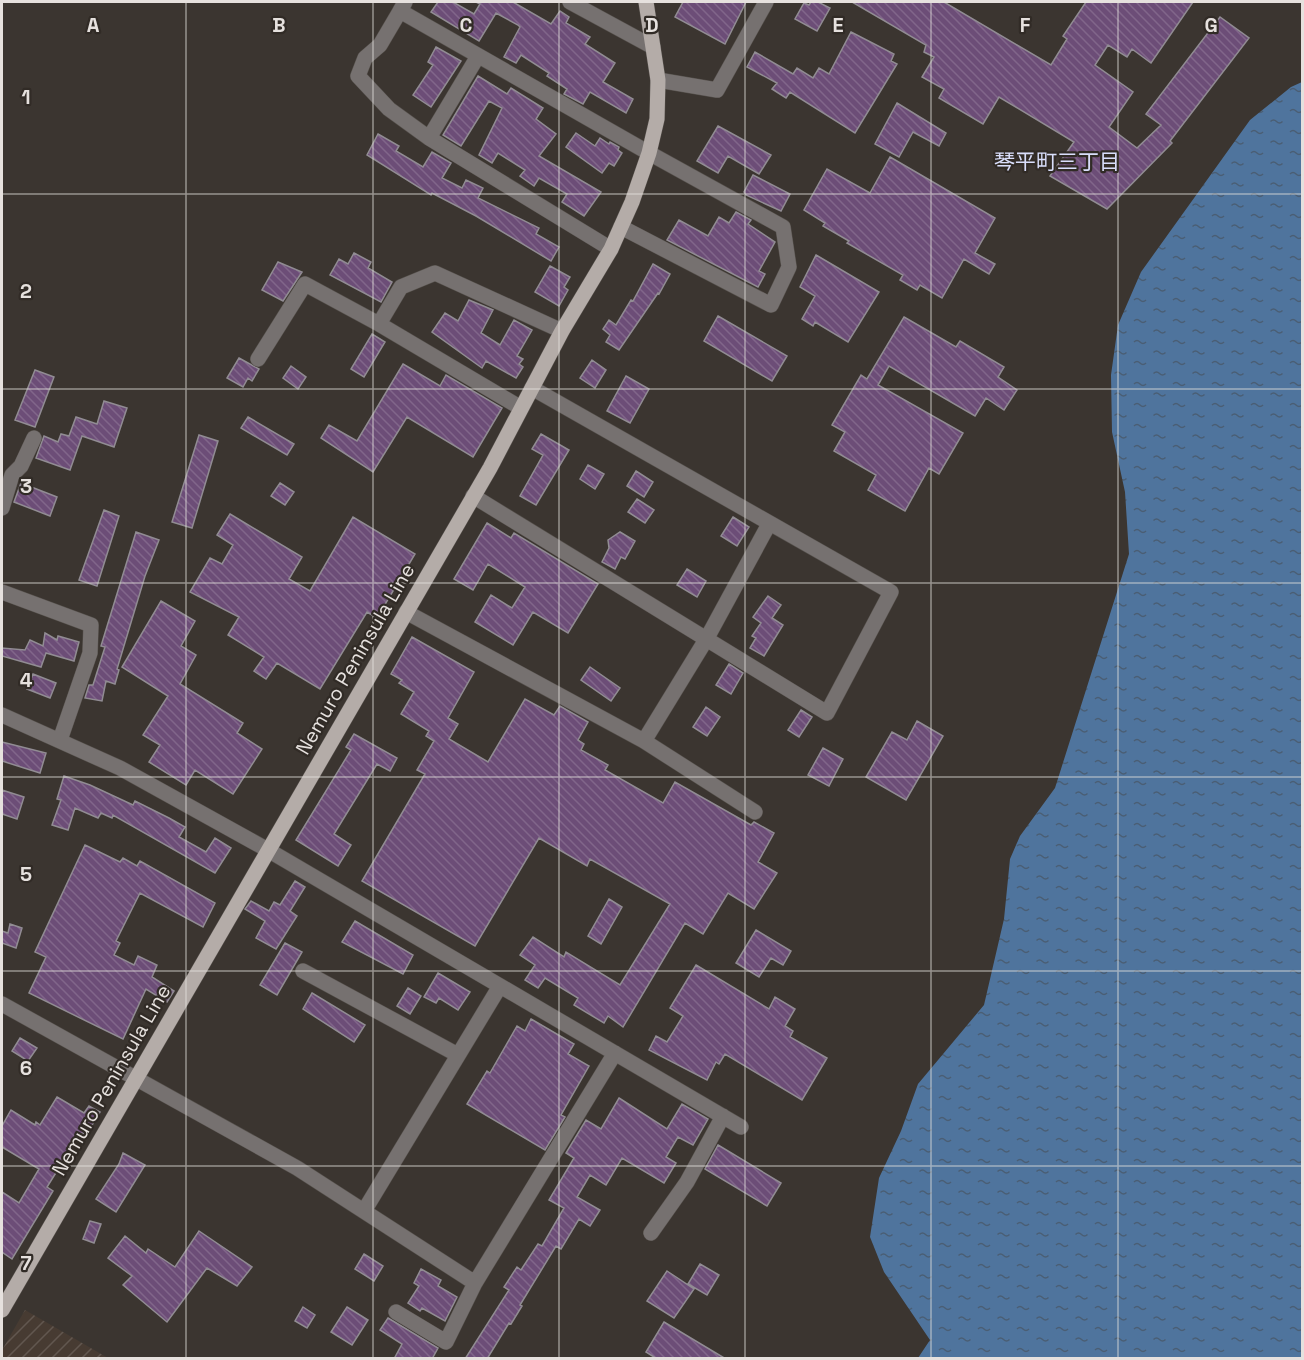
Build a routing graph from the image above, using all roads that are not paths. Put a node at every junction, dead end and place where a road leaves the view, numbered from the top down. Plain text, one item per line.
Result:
1 (570, 2) edge
2 (646, 2) edge
3 (766, 2) edge
4 (403, 6) edge
5 (653, 47) junction
6 (478, 56) junction
7 (658, 80) junction
8 (429, 138) junction
9 (649, 153) junction
10 (621, 227) junction
11 (611, 249) junction
12 (379, 324) junction
13 (562, 331) junction
14 (258, 359) dead end
15 (532, 388) junction
16 (522, 408) junction
17 (34, 438) dead end
18 (473, 496) junction
19 (2, 508) edge
20 (769, 524) junction
21 (2, 592) edge
22 (406, 612) junction
23 (707, 638) junction
24 (2, 715) edge
25 (60, 740) junction
26 (644, 741) junction
27 (755, 812) dead end
28 (268, 850) junction
29 (303, 971) dead end
30 (500, 986) junction
31 (2, 1004) edge
32 (615, 1053) junction
33 (458, 1055) junction
34 (137, 1077) junction
35 (723, 1116) junction
36 (741, 1127) dead end
37 (364, 1211) junction
38 (651, 1233) dead end
39 (476, 1283) junction
40 (2, 1310) edge
41 (396, 1312) dead end

1 - 5 street
2 - 5 main road, Nemuro Peninsula Line
3 - 7 street
4 - 6 street
4 - 8 street
5 - 7 main road, Nemuro Peninsula Line
6 - 8 street
6 - 9 street
7 - 9 main road, Nemuro Peninsula Line
8 - 11 street
9 - 10 main road, Nemuro Peninsula Line
9 - 10 street
10 - 11 main road, Nemuro Peninsula Line
11 - 13 main road, Nemuro Peninsula Line
12 - 13 street
12 - 14 street
12 - 16 street
13 - 15 main road, Nemuro Peninsula Line
15 - 16 main road, Nemuro Peninsula Line
15 - 20 street
16 - 18 main road, Nemuro Peninsula Line
17 - 19 street
18 - 22 main road, Nemuro Peninsula Line
18 - 23 street
20 - 23 street
20 - 23 street
21 - 25 street
22 - 26 street
22 - 28 main road, Nemuro Peninsula Line
23 - 26 street
24 - 25 street
25 - 28 street
26 - 27 street
28 - 30 street
28 - 34 main road, Nemuro Peninsula Line
29 - 33 street
30 - 32 street
30 - 33 street
31 - 34 street
32 - 35 street
32 - 39 street
33 - 37 street
34 - 37 street
34 - 40 main road, Nemuro Peninsula Line
35 - 36 street
35 - 38 street
37 - 39 street
39 - 41 street

